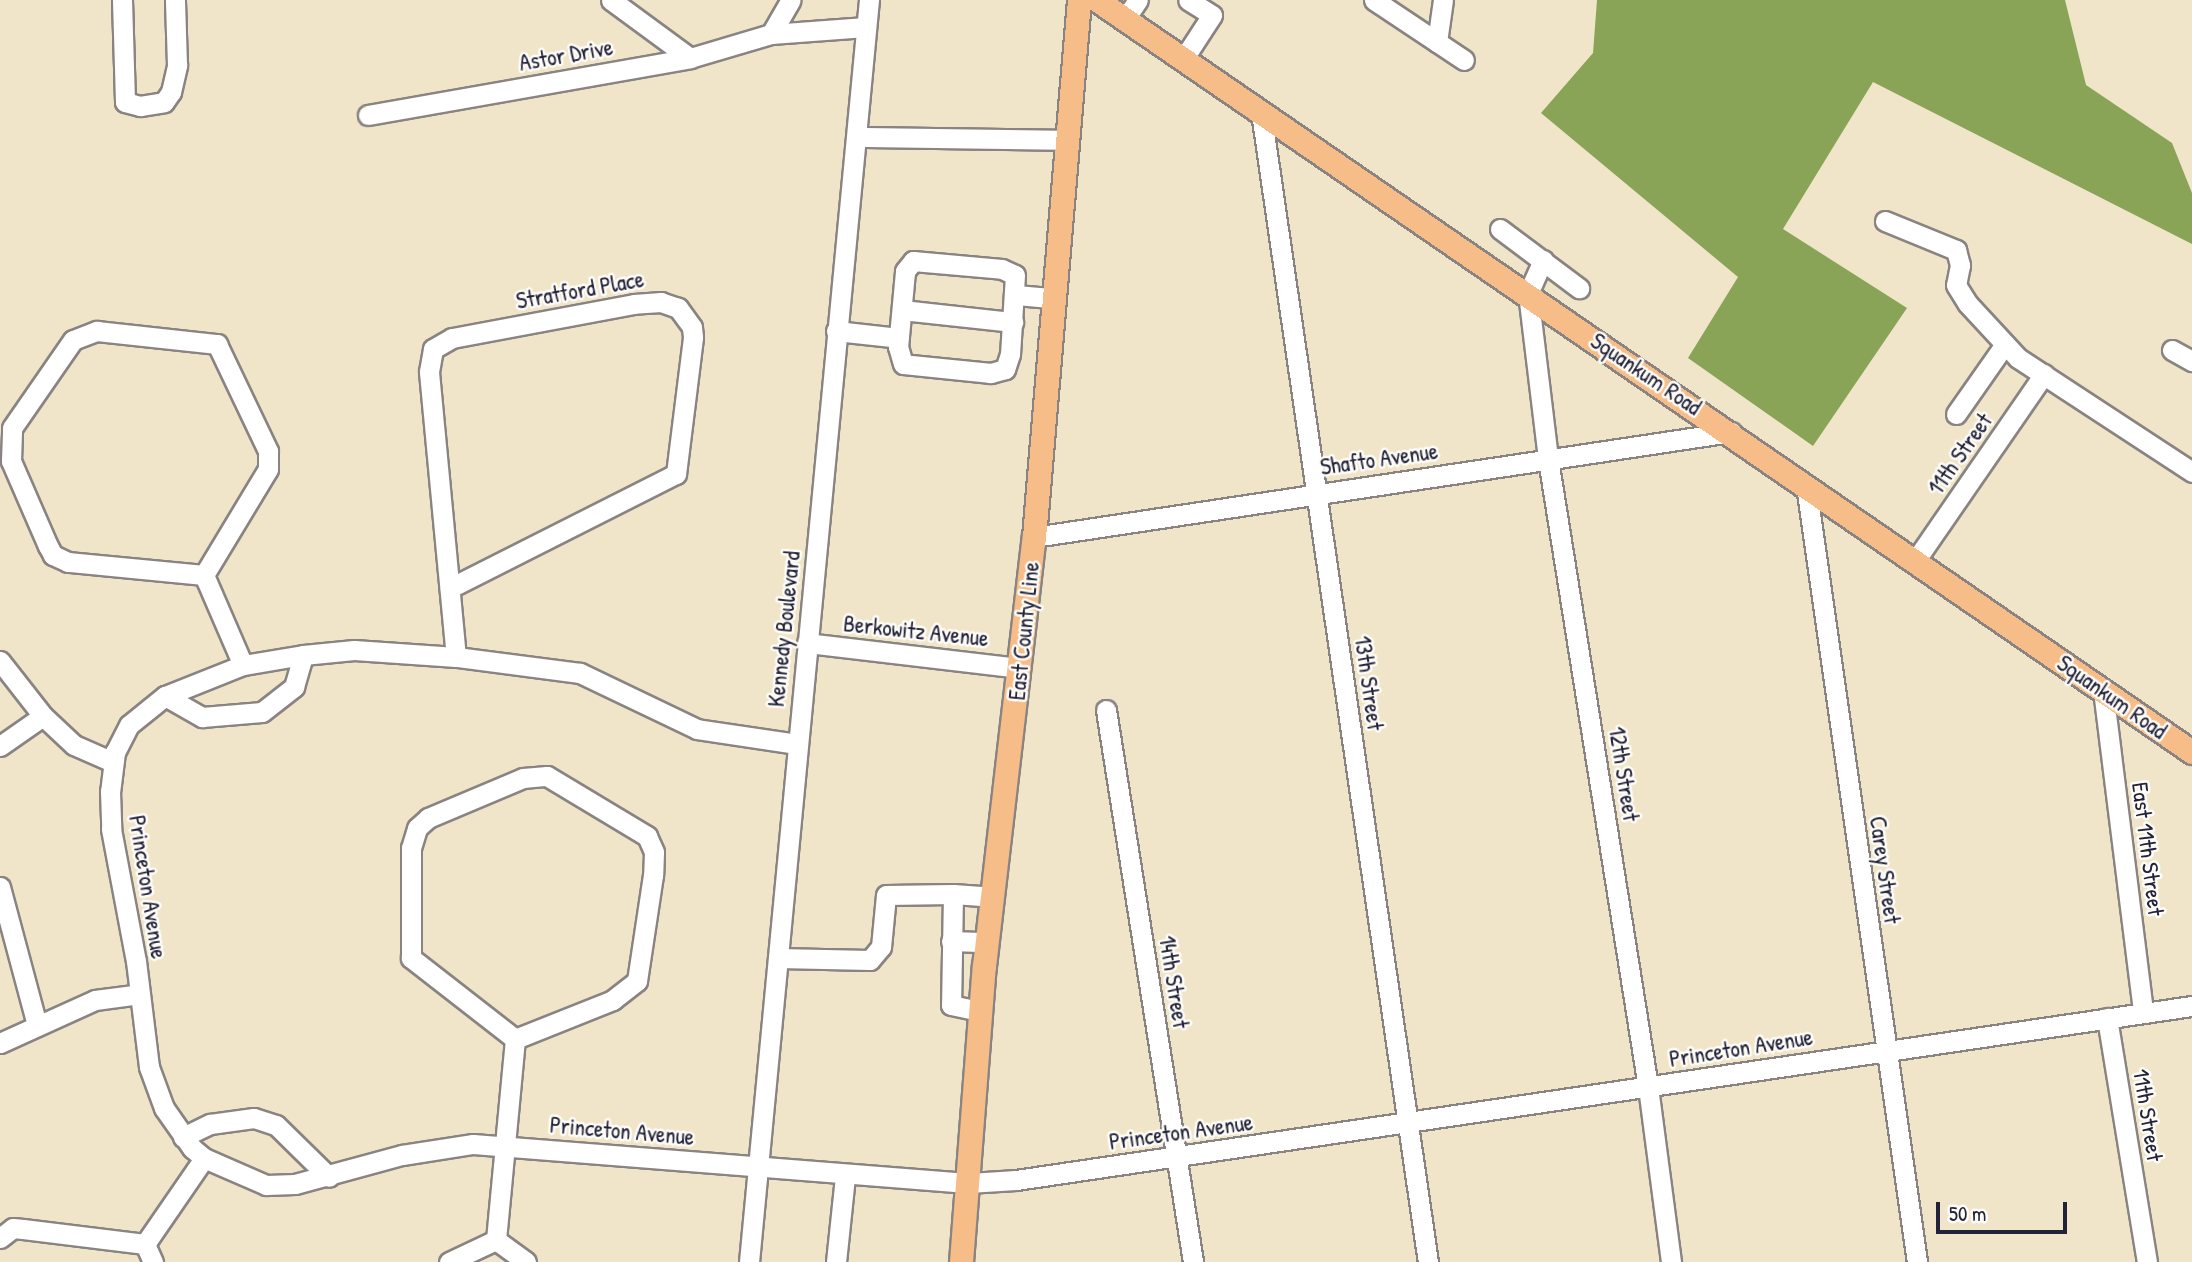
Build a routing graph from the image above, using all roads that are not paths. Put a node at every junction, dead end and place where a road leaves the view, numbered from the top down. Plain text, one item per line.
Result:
1 (122, 0) edge
2 (174, 0) edge
3 (611, 0) edge
4 (791, 0) edge
5 (869, 0) edge
6 (1079, 0) edge
7 (1097, 0) edge
8 (1188, 0) edge
9 (1374, 0) edge
10 (1443, 0) edge
11 (1131, 10) edge
12 (866, 27) junction
13 (771, 33) junction
14 (1437, 42) junction
15 (690, 58) junction
16 (1184, 58) junction
17 (1464, 60) dead end
18 (1261, 111) junction
19 (368, 115) dead end
20 (857, 136) junction
21 (1066, 140) junction
22 (1885, 221) dead end
23 (1500, 229) dead end
24 (1543, 260) junction
25 (1578, 288) dead end
26 (1528, 293) junction
27 (1016, 295) junction
28 (1053, 298) junction
29 (902, 310) junction
30 (1013, 322) junction
31 (836, 331) junction
32 (899, 338) junction
33 (2005, 344) junction
34 (2172, 350) dead end
35 (2192, 361) edge
36 (2044, 374) junction
37 (1956, 414) dead end
38 (1731, 432) junction
39 (1548, 459) junction
40 (2190, 465) edge
41 (1807, 485) junction
42 (1315, 493) junction
43 (1034, 537) junction
44 (1915, 561) junction
45 (204, 575) junction
46 (450, 588) junction
47 (807, 643) junction
48 (303, 655) junction
49 (456, 657) junction
50 (0, 661) edge
51 (243, 665) junction
52 (1020, 668) junction
53 (2103, 690) junction
54 (165, 696) junction
55 (1106, 710) dead end
56 (43, 716) junction
57 (797, 744) junction
58 (0, 746) edge
59 (2192, 752) edge
60 (113, 762) junction
61 (0, 887) edge
62 (953, 894) junction
63 (992, 897) junction
64 (951, 941) junction
65 (987, 942) junction
66 (778, 958) junction
67 (140, 994) junction
68 (2192, 1006) edge
69 (980, 1011) junction
70 (2143, 1013) junction
71 (2107, 1018) junction
72 (37, 1025) junction
73 (515, 1040) junction
74 (0, 1043) edge
75 (1886, 1051) junction
76 (1648, 1087) junction
77 (1409, 1123) junction
78 (183, 1137) junction
79 (503, 1146) junction
80 (1176, 1157) junction
81 (204, 1158) junction
82 (758, 1167) junction
83 (845, 1176) junction
84 (329, 1177) junction
85 (967, 1183) junction
86 (0, 1238) edge
87 (496, 1240) junction
88 (145, 1244) junction
89 (153, 1262) edge
90 (449, 1262) edge
91 (526, 1262) edge
92 (749, 1262) edge
93 (836, 1262) edge
94 (961, 1262) edge
95 (1193, 1262) edge
96 (1428, 1262) edge
97 (1671, 1262) edge
98 (1917, 1262) edge
99 (2147, 1262) edge

1 - 2 street
3 - 15 street
4 - 13 street
5 - 12 street, Kennedy Boulevard
6 - 21 main road, East County Line
7 - 11 main road, Squankum Road
8 - 16 street
9 - 14 street
10 - 14 street
11 - 16 main road, Squankum Road
12 - 13 street, Astor Drive
12 - 20 street, Kennedy Boulevard
13 - 15 street, Astor Drive
14 - 17 street
15 - 19 street, Astor Drive
16 - 18 main road, Squankum Road
18 - 26 main road, Squankum Road
18 - 42 street, 13th Street
20 - 21 street
20 - 31 street, Kennedy Boulevard
21 - 28 main road, East County Line
22 - 33 street
23 - 24 street
24 - 25 street
24 - 26 street
26 - 38 main road, Squankum Road
26 - 39 street, 12th Street
27 - 28 street
27 - 29 street
27 - 30 street
28 - 43 main road, East County Line
29 - 30 street
29 - 32 street
30 - 32 street
31 - 32 street
31 - 47 street, Kennedy Boulevard
33 - 36 street
33 - 37 street
34 - 35 street
36 - 40 street
36 - 44 street, 11th Street
38 - 39 street, Shafto Avenue
38 - 41 main road, Squankum Road
39 - 42 street, Shafto Avenue
39 - 76 street, 12th Street
41 - 44 main road, Squankum Road
41 - 75 street, Carey Street
42 - 43 street, Shafto Avenue
42 - 77 street, 13th Street
43 - 52 main road, East County Line
44 - 53 main road, Squankum Road
45 - 45 street
45 - 51 street
46 - 46 street, Stratford Place
46 - 49 street, Stratford Place
47 - 52 street, Berkowitz Avenue
47 - 57 street, Kennedy Boulevard
48 - 49 street, Princeton Avenue
48 - 51 street, Princeton Avenue
48 - 54 street
49 - 57 street, Princeton Avenue
50 - 56 street
51 - 54 street, Princeton Avenue
52 - 63 main road, East County Line
53 - 59 main road, Squankum Road
53 - 70 street, East 11th Street
54 - 60 street, Princeton Avenue
55 - 80 street, 14th Street
56 - 58 street
56 - 60 street
57 - 66 street, Kennedy Boulevard
60 - 67 street, Princeton Avenue
61 - 72 street
62 - 63 street
62 - 64 street
62 - 66 street
63 - 65 main road, East County Line
64 - 65 street
64 - 69 street
65 - 69 main road, East County Line
66 - 82 street, Kennedy Boulevard
67 - 72 street
67 - 78 street, Princeton Avenue
68 - 70 street, Princeton Avenue
69 - 85 main road, East County Line
70 - 71 street, Princeton Avenue
71 - 75 street, Princeton Avenue
71 - 99 street, 11th Street
72 - 74 street
73 - 73 street
73 - 79 street
75 - 76 street, Princeton Avenue
75 - 98 street, Carey Street
76 - 77 street, Princeton Avenue
76 - 97 street, 12th Street
77 - 80 street, Princeton Avenue
77 - 96 street, 13th Street
78 - 81 street, Princeton Avenue
78 - 84 street
79 - 82 street, Princeton Avenue
79 - 84 street, Princeton Avenue
79 - 87 street
80 - 85 street, Princeton Avenue
80 - 95 street, 14th Street
81 - 84 street, Princeton Avenue
81 - 88 street
82 - 83 street, Princeton Avenue
82 - 92 street, Kennedy Boulevard
83 - 85 street, Princeton Avenue
83 - 93 street
85 - 94 main road, East County Line
86 - 88 street
87 - 90 street
87 - 91 street
88 - 89 street

